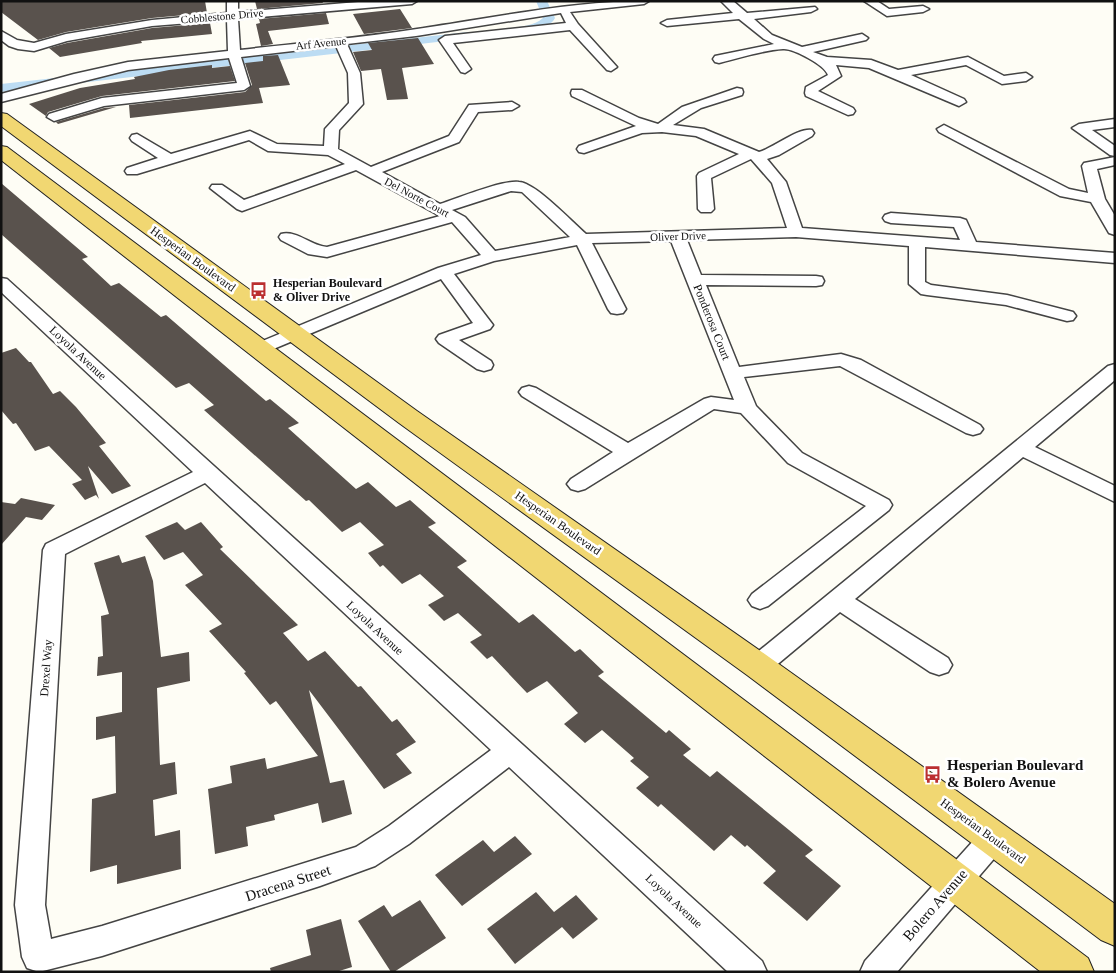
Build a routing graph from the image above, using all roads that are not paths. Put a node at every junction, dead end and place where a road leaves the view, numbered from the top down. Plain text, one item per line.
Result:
1 (232, 1) edge
2 (412, 1) edge
3 (533, 1) edge
4 (644, 1) edge
5 (726, 1) edge
6 (869, 1) edge
7 (923, 9) dead end
8 (564, 10) junction
9 (811, 10) dead end
10 (541, 12) junction
11 (232, 15) junction
12 (743, 16) junction
13 (667, 23) dead end
14 (573, 26) junction
15 (1, 34) edge
16 (862, 38) dead end
17 (340, 41) junction
18 (786, 45) junction
19 (800, 51) junction
20 (234, 53) junction
21 (719, 59) dead end
22 (825, 62) junction
23 (611, 67) dead end
24 (464, 69) dead end
25 (896, 74) junction
26 (1026, 77) dead end
27 (130, 85) dead end
28 (736, 92) dead end
29 (577, 93) dead end
30 (1, 98) edge
31 (138, 98) junction
32 (959, 102) dead end
33 (512, 106) dead end
34 (848, 111) dead end
35 (54, 117) dead end
36 (1, 118) edge
37 (1115, 123) edge
38 (662, 128) junction
39 (944, 129) dead end
40 (807, 133) dead end
41 (137, 138) dead end
42 (584, 149) dead end
43 (1, 151) edge
44 (331, 151) junction
45 (1115, 152) edge
46 (755, 156) junction
47 (170, 160) junction
48 (1115, 161) edge
49 (363, 168) junction
50 (132, 171) dead end
51 (217, 188) dead end
52 (1098, 198) junction
53 (440, 209) junction
54 (706, 209) dead end
55 (1111, 216) edge
56 (454, 217) junction
57 (891, 218) dead end
58 (1115, 230) edge
59 (796, 232) junction
60 (287, 236) dead end
61 (677, 236) junction
62 (582, 239) junction
63 (917, 242) junction
64 (970, 246) junction
65 (491, 257) junction
66 (1115, 258) edge
67 (444, 272) junction
68 (695, 280) junction
69 (816, 281) dead end
70 (5, 291) edge
71 (616, 309) dead end
72 (1067, 316) dead end
73 (295, 334) junction
74 (259, 349) junction
75 (484, 365) dead end
76 (1115, 370) edge
77 (733, 373) junction
78 (529, 392) dead end
79 (747, 408) junction
80 (973, 428) dead end
81 (1021, 448) junction
82 (628, 452) junction
83 (208, 474) junction
84 (578, 484) dead end
85 (1115, 495) edge
86 (838, 599) junction
87 (760, 600) dead end
88 (939, 665) dead end
89 (758, 666) junction
90 (510, 751) junction
91 (994, 838) junction
92 (957, 881) junction
93 (1115, 927) edge
94 (38, 957) joint
95 (751, 972) edge
96 (876, 972) edge
97 (1074, 972) edge

1 - 11 street
2 - 11 street, Cobblestone Drive
3 - 10 street
4 - 8 street, Arf Avenue
5 - 12 street
6 - 7 street
8 - 10 street, Arf Avenue
8 - 14 street
9 - 12 street
10 - 17 street, Arf Avenue
11 - 15 street, Cobblestone Drive
11 - 20 street
12 - 13 street
12 - 18 street
14 - 23 street
14 - 24 street
16 - 19 street
17 - 20 street, Arf Avenue
17 - 44 street
18 - 19 street
18 - 21 street
19 - 22 street
20 - 30 street, Arf Avenue
20 - 31 street
22 - 25 street
22 - 34 street
25 - 26 street
25 - 32 street
27 - 31 street
28 - 38 street
29 - 38 street
31 - 35 street
33 - 49 street
36 - 73 main road, Hesperian Boulevard
37 - 45 street
38 - 42 street
38 - 46 street
39 - 52 street
40 - 46 street
41 - 47 street
43 - 74 main road
44 - 47 street
44 - 49 street, Del Norte Court
46 - 54 street
46 - 59 street
47 - 50 street
48 - 52 street
49 - 51 street
49 - 53 street, Del Norte Court
52 - 55 street
53 - 56 street, Del Norte Court
53 - 62 street
55 - 58 street
56 - 60 street
56 - 65 street, Del Norte Court
57 - 64 street
59 - 61 street, Oliver Drive
59 - 63 street, Oliver Drive
61 - 62 street, Oliver Drive
61 - 68 street, Ponderosa Court
62 - 65 street, Oliver Drive
62 - 71 street
63 - 64 street, Oliver Drive
63 - 72 street
64 - 66 street, Oliver Drive
65 - 67 street, Oliver Drive
67 - 73 street, Oliver Drive
67 - 75 street
68 - 69 street
68 - 77 street, Ponderosa Court
70 - 83 street, Loyola Avenue
73 - 74 street, Oliver Drive
73 - 89 main road, Hesperian Boulevard
74 - 92 main road
76 - 81 street
77 - 79 street, Ponderosa Court
77 - 80 street
78 - 82 street
79 - 82 street
79 - 87 street
81 - 85 street
81 - 86 street
82 - 84 street
83 - 90 street, Loyola Avenue
83 - 94 street, Drexel Way
86 - 88 street
86 - 89 street
89 - 91 main road, Hesperian Boulevard
90 - 94 street, Dracena Street
90 - 95 street, Loyola Avenue
91 - 92 street, Bolero Avenue
91 - 93 main road, Hesperian Boulevard
92 - 96 street, Bolero Avenue
92 - 97 main road

